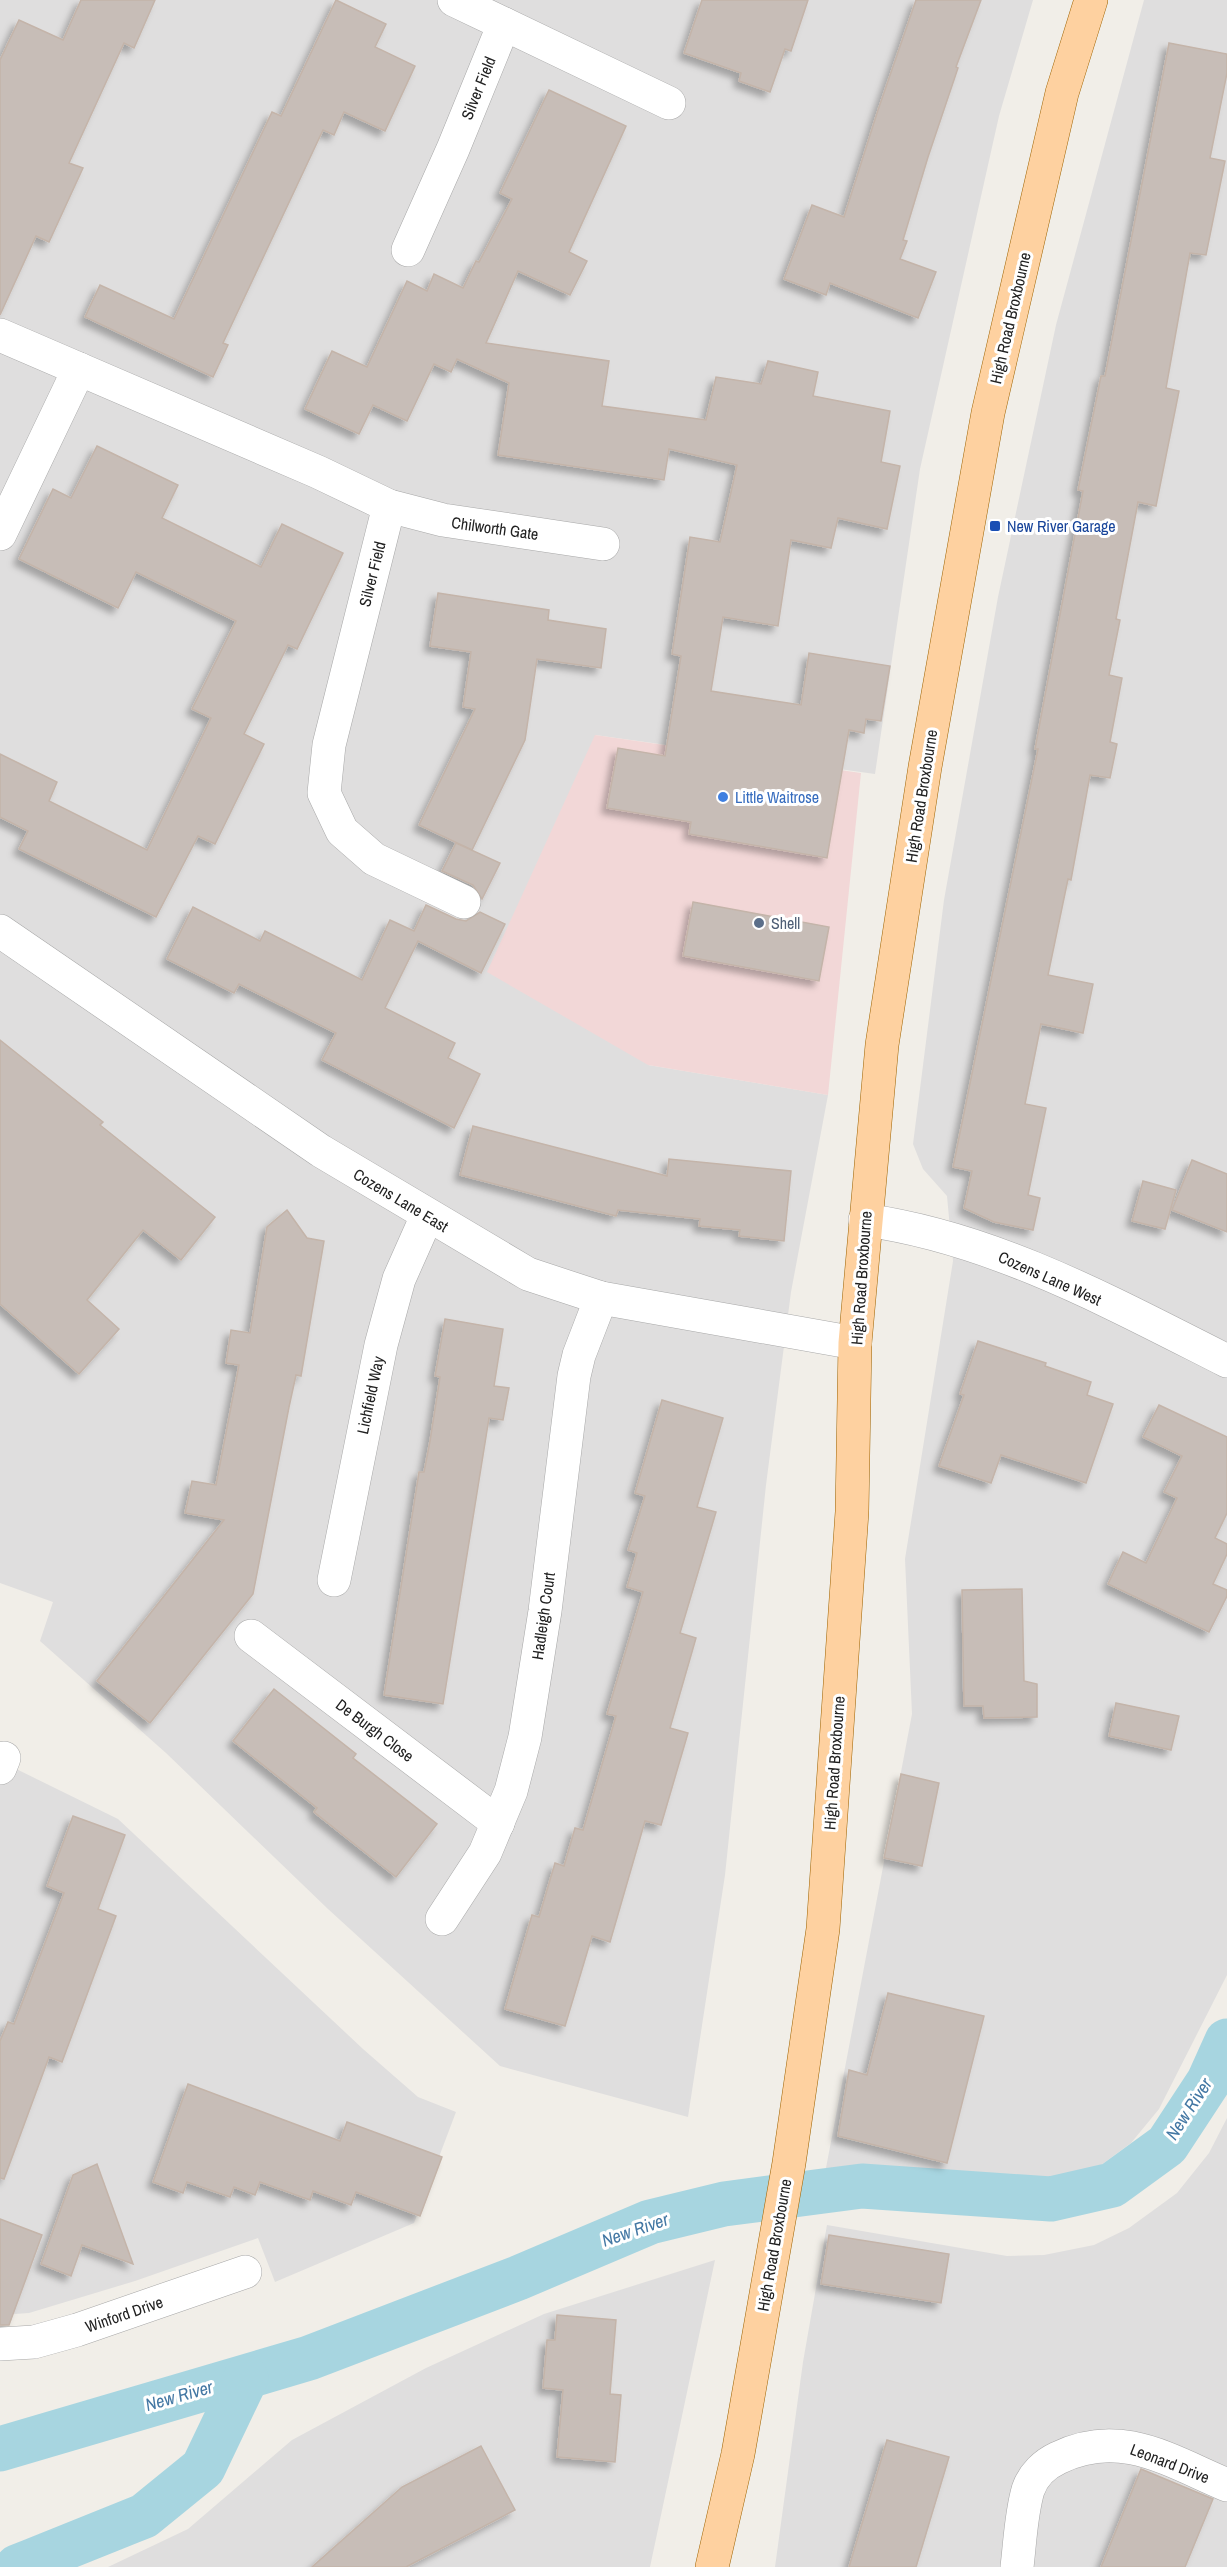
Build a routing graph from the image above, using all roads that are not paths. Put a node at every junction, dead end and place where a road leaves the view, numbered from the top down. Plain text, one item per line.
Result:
1 (454, 0) edge
2 (1091, 0) edge
3 (504, 24) junction
4 (669, 103) dead end
5 (408, 250) dead end
6 (0, 335) edge
7 (78, 369) junction
8 (389, 506) junction
9 (0, 534) edge
10 (603, 544) dead end
11 (464, 902) dead end
12 (0, 931) edge
13 (427, 1216) junction
14 (865, 1220) junction
15 (601, 1298) junction
16 (855, 1343) junction
17 (1227, 1361) edge
18 (334, 1580) dead end
19 (251, 1636) dead end
20 (498, 1823) junction
21 (442, 1919) dead end
22 (245, 2272) dead end
23 (0, 2344) edge
24 (1227, 2485) edge
25 (712, 2567) edge
26 (1017, 2567) edge

1 - 3 street
2 - 14 main road, High Road Broxbourne
3 - 4 street
3 - 5 street, Silver Field
6 - 7 street
7 - 8 street
7 - 9 street
8 - 10 street, Chilworth Gate
8 - 11 street, Silver Field
12 - 13 street, Cozens Lane East
13 - 15 street, Cozens Lane East
13 - 18 street, Lichfield Way
14 - 16 main road, High Road Broxbourne
14 - 17 street, Cozens Lane West
15 - 16 street, Cozens Lane East
15 - 20 street, Hadleigh Court
16 - 25 main road, High Road Broxbourne
19 - 20 street, De Burgh Close
20 - 21 street, Hadleigh Court
22 - 23 street, Winford Drive
24 - 26 street, Leonard Drive

